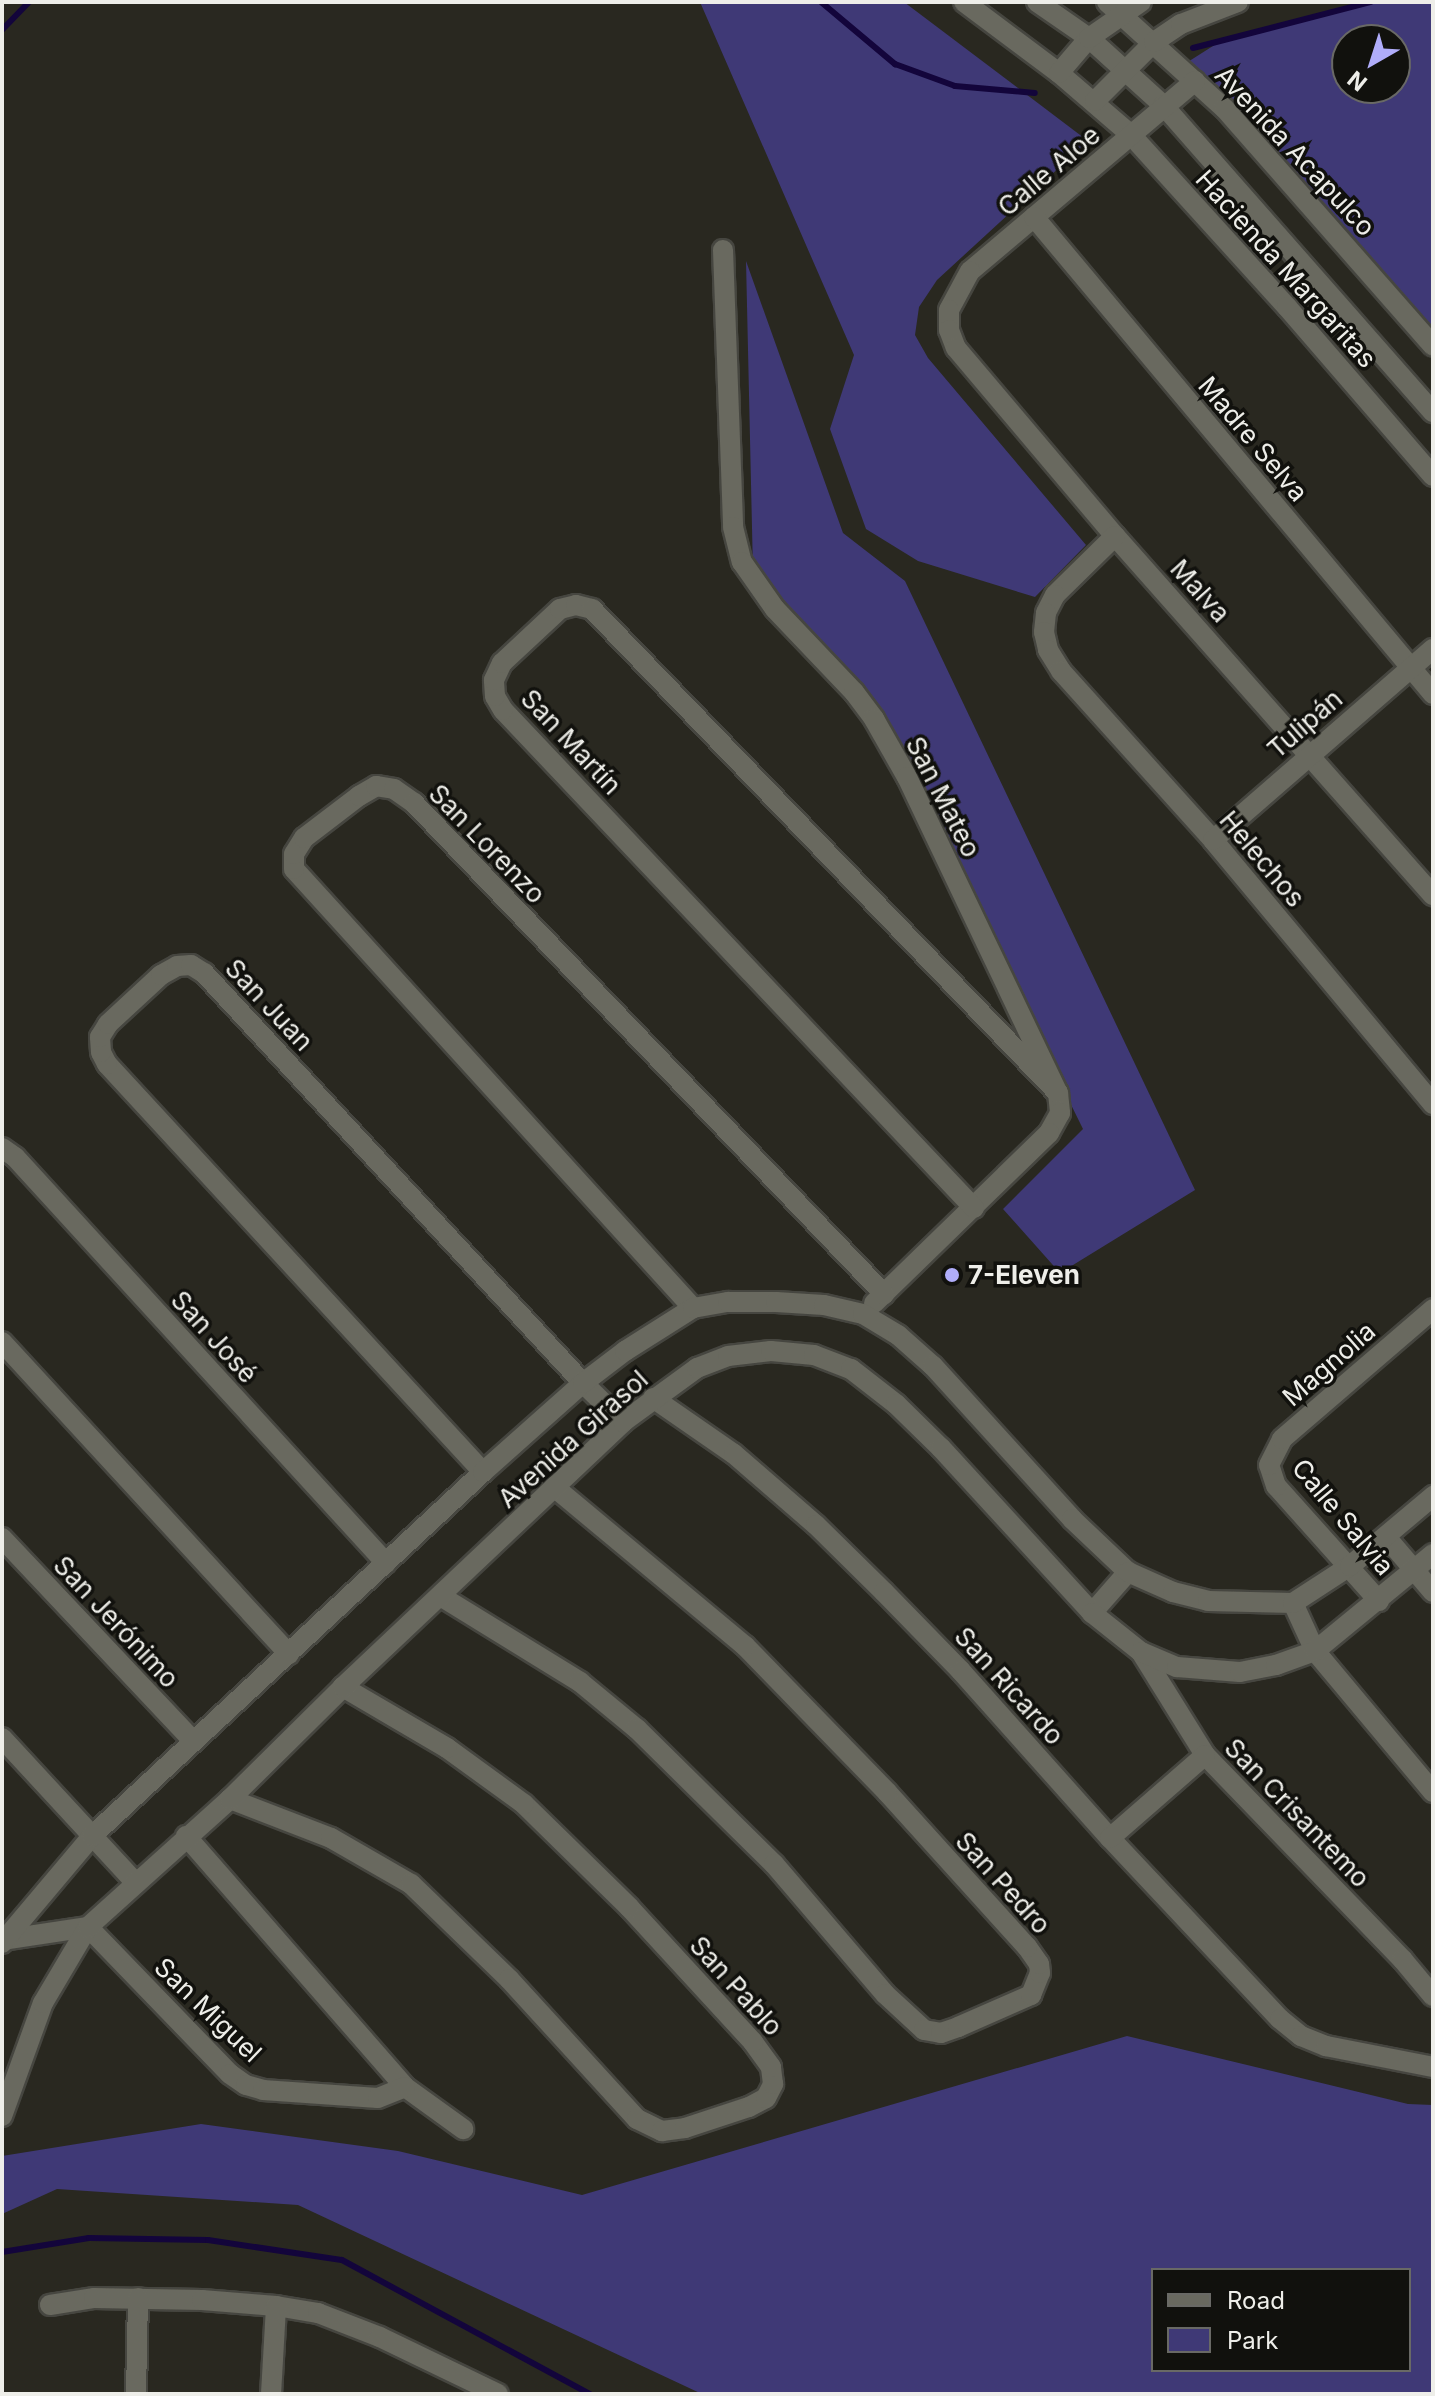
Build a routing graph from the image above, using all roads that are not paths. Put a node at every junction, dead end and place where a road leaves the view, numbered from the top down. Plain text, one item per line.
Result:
1 (964, 2) edge
2 (1037, 2) edge
3 (1141, 2) edge
4 (1238, 2) edge
5 (1114, 8) edge
6 (1089, 38) junction
7 (1154, 42) junction
8 (1124, 69) junction
9 (1059, 73) junction
10 (1195, 81) junction
11 (1095, 101) junction
12 (1163, 105) junction
13 (1131, 135) junction
14 (1034, 217) junction
15 (723, 250) dead end
16 (949, 310) joint
17 (1433, 346) edge
18 (1433, 412) edge
19 (1433, 476) edge
20 (1115, 536) junction
21 (1433, 649) edge
22 (1410, 668) junction
23 (1433, 694) edge
24 (1310, 754) junction
25 (1213, 840) junction
26 (1433, 896) edge
27 (1058, 1093) junction
28 (1433, 1104) edge
29 (2, 1148) edge
30 (974, 1208) junction
31 (884, 1294) junction
32 (693, 1308) junction
33 (1433, 1309) edge
34 (863, 1314) junction
35 (2, 1342) edge
36 (583, 1383) junction
37 (653, 1398) junction
38 (623, 1422) junction
39 (1269, 1465) joint
40 (483, 1472) junction
41 (554, 1487) junction
42 (1433, 1496) edge
43 (1386, 1537) junction
44 (2, 1538) edge
45 (1433, 1554) edge
46 (386, 1563) junction
47 (1350, 1566) junction
48 (1414, 1570) junction
49 (1128, 1572) junction
50 (1433, 1592) edge
51 (442, 1597) junction
52 (1379, 1601) junction
53 (1293, 1603) junction
54 (1092, 1613) junction
55 (1315, 1651) junction
56 (1141, 1652) junction
57 (289, 1654) junction
58 (343, 1687) junction
59 (2, 1738) edge
60 (193, 1741) junction
61 (1205, 1755) junction
62 (1433, 1792) edge
63 (230, 1799) junction
64 (92, 1836) junction
65 (186, 1836) junction
66 (1110, 1838) junction
67 (135, 1882) junction
68 (88, 1927) junction
69 (2, 1941) edge
70 (1433, 1996) edge
71 (1433, 2067) edge
72 (405, 2087) junction
73 (2, 2116) edge
74 (463, 2129) dead end
75 (138, 2298) junction
76 (50, 2305) dead end
77 (276, 2306) junction
78 (136, 2394) edge
79 (271, 2394) edge
80 (498, 2394) edge

1 - 9 street
2 - 6 street
3 - 5 street
4 - 7 street
5 - 6 street
5 - 7 street, Avenida Acapulco
6 - 8 street, Hacienda Margaritas
6 - 9 street
7 - 8 street
7 - 10 street, Avenida Acapulco
8 - 11 street
8 - 12 street, Hacienda Margaritas
9 - 11 street, Hacienda Margaritas
10 - 12 street, Calle Aloe
10 - 17 street, Avenida Acapulco
11 - 13 street, Hacienda Margaritas
12 - 13 street, Calle Aloe
12 - 18 street, Hacienda Margaritas
13 - 14 street, Calle Aloe
13 - 19 street, Hacienda Margaritas
14 - 16 street, Calle Aloe
14 - 22 street, Madre Selva
15 - 27 street, San Mateo
16 - 20 street, Malva
20 - 24 street, Malva
20 - 25 street, Helechos
21 - 22 street, Tulipán
22 - 23 street, Madre Selva
22 - 24 street, Tulipán
24 - 25 street, Tulipán
24 - 26 street, Malva
25 - 28 street, Helechos
27 - 30 street
27 - 30 street, San Martín
29 - 46 street, San José
30 - 31 street
31 - 32 street, San Lorenzo
31 - 34 street
32 - 34 street, Avenida Girasol
32 - 36 street, Avenida Girasol
33 - 39 street, Magnolia
34 - 49 street, Avenida Girasol
35 - 57 street
36 - 38 street, San Juan
36 - 40 street, Avenida Girasol
36 - 40 street, San Juan
37 - 38 street, Avenida Girasol
37 - 54 street, Avenida Girasol
37 - 66 street, San Ricardo
38 - 41 street, Avenida Girasol
39 - 47 street, Calle Salvia
40 - 46 street, Avenida Girasol
41 - 51 street, Avenida Girasol
41 - 51 street, San Pedro
42 - 43 street
43 - 47 street
43 - 48 street
44 - 60 street, San Jerónimo
45 - 48 street, Avenida Girasol
46 - 57 street, Avenida Girasol
47 - 52 street, Calle Salvia
47 - 53 street
48 - 50 street
48 - 52 street, Avenida Girasol
49 - 53 street, Avenida Girasol
49 - 54 street
51 - 58 street, Avenida Girasol
52 - 55 street, Avenida Girasol
53 - 55 street
54 - 56 street, Avenida Girasol
55 - 56 street, Avenida Girasol
55 - 62 street
56 - 61 street, San Crisantemo
57 - 60 street, Avenida Girasol
58 - 63 street, Avenida Girasol
58 - 63 street, San Pablo
59 - 64 street
60 - 64 street, Avenida Girasol
61 - 66 street
61 - 70 street, San Crisantemo
63 - 65 street, Avenida Girasol
64 - 67 street
64 - 69 street, Avenida Girasol
65 - 67 street, Avenida Girasol
65 - 72 street
66 - 71 street, San Ricardo
67 - 68 street, Avenida Girasol
68 - 69 street
68 - 72 street, San Miguel
68 - 73 street, Avenida Girasol
72 - 74 street
75 - 76 street
75 - 77 street
75 - 78 street
77 - 79 street
77 - 80 street

